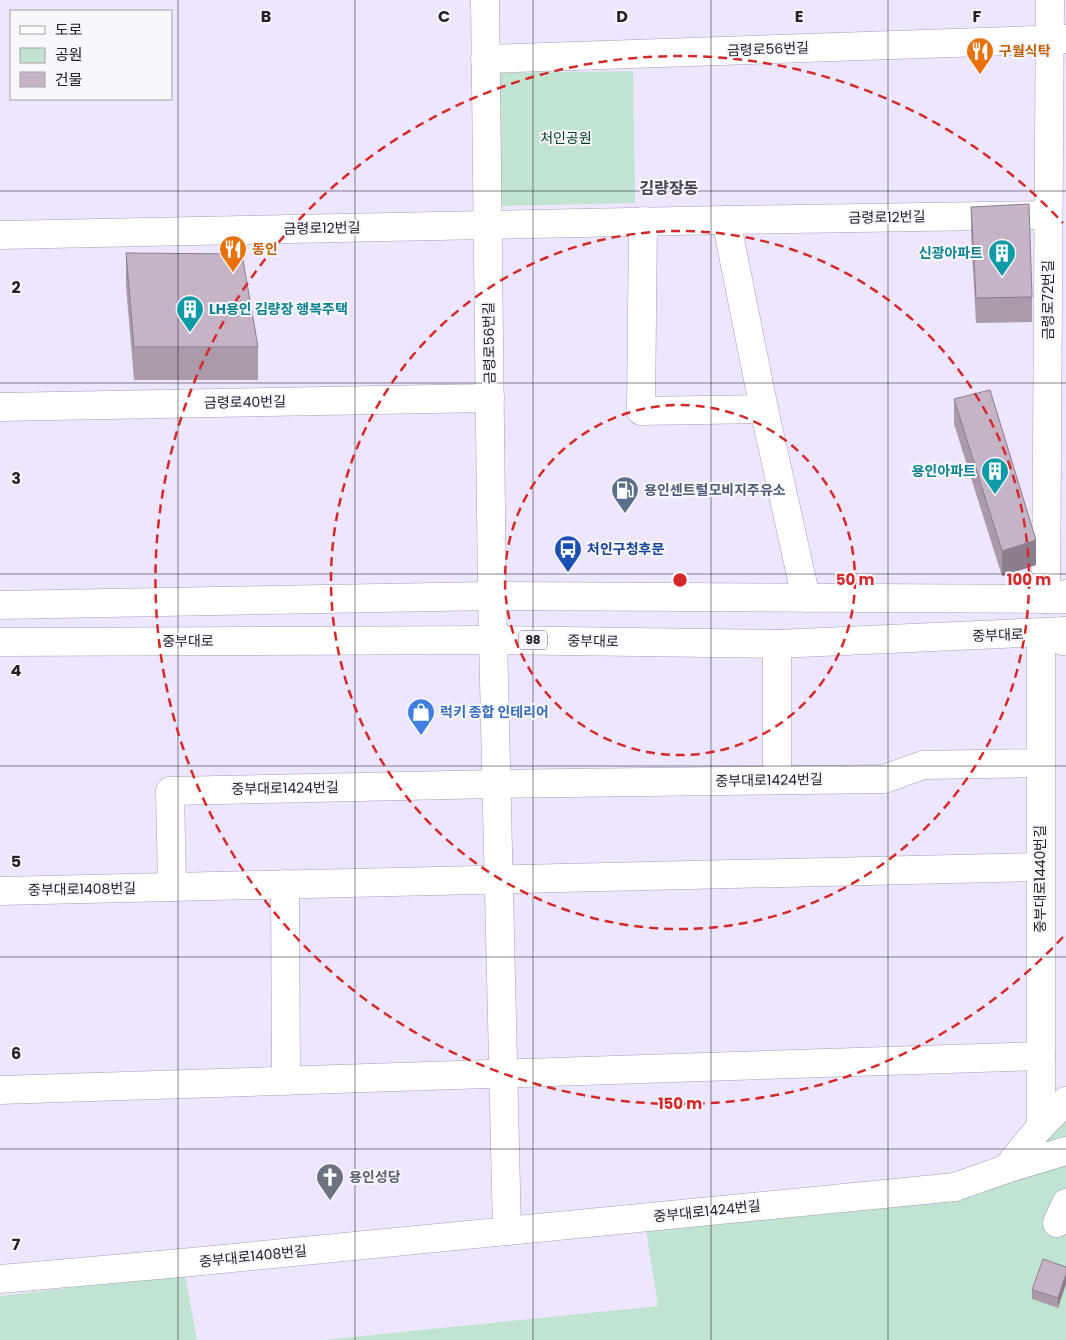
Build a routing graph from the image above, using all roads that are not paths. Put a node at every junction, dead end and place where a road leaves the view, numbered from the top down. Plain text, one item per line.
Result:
1 (485, 0) edge
2 (1050, 0) edge
3 (1058, 39) edge
4 (485, 59) junction
5 (1048, 215) junction
6 (726, 220) junction
7 (643, 221) junction
8 (488, 224) junction
9 (0, 235) edge
10 (490, 398) junction
11 (0, 407) edge
12 (764, 409) junction
13 (492, 596) junction
14 (1059, 597) edge
15 (806, 598) junction
16 (0, 605) edge
17 (1058, 635) edge
18 (493, 640) junction
19 (0, 642) edge
20 (777, 644) junction
21 (1040, 763) junction
22 (776, 780) junction
23 (496, 784) junction
24 (1040, 867) junction
25 (499, 880) junction
26 (285, 884) junction
27 (172, 887) junction
28 (0, 891) edge
29 (1041, 1056) junction
30 (503, 1074) junction
31 (286, 1081) junction
32 (0, 1090) edge
33 (1066, 1101) edge
34 (1041, 1126) junction
35 (1066, 1151) edge
36 (1006, 1169) junction
37 (507, 1231) junction
38 (0, 1279) edge

1 - 4 street, 금령로56번길
2 - 3 street, 금령로72번길
3 - 4 street, 금령로56번길
3 - 5 street, 금령로72번길
4 - 8 street, 금령로56번길
5 - 6 street, 금령로12번길
5 - 14 street, 금령로72번길
6 - 7 street, 금령로12번길
6 - 12 street
7 - 8 street, 금령로12번길
7 - 12 street
8 - 9 street, 금령로12번길
8 - 10 street, 금령로56번길
10 - 11 street, 금령로40번길
10 - 13 street, 금령로56번길
12 - 15 street
13 - 15 street
13 - 16 street
13 - 18 street
14 - 15 street
17 - 20 street, 중부대로 / 98
17 - 21 street, 중부대로1440번길
18 - 19 street, 중부대로 / 98
18 - 20 street, 중부대로 / 98
18 - 23 street
20 - 22 street
21 - 22 street, 중부대로1424번길
21 - 24 street, 중부대로1440번길
22 - 23 street, 중부대로1424번길
23 - 25 street
23 - 27 street, 중부대로1424번길
24 - 25 street
24 - 29 street, 중부대로1440번길
25 - 26 street, 중부대로1408번길
25 - 30 street
26 - 27 street, 중부대로1408번길
26 - 31 street
27 - 28 street, 중부대로1408번길
29 - 30 street
29 - 34 street, 중부대로1440번길
30 - 31 street
30 - 37 street
31 - 32 street
33 - 34 street
34 - 36 street
35 - 36 street, 중부대로1424번길
36 - 37 street, 중부대로1424번길
37 - 38 street, 중부대로1408번길

